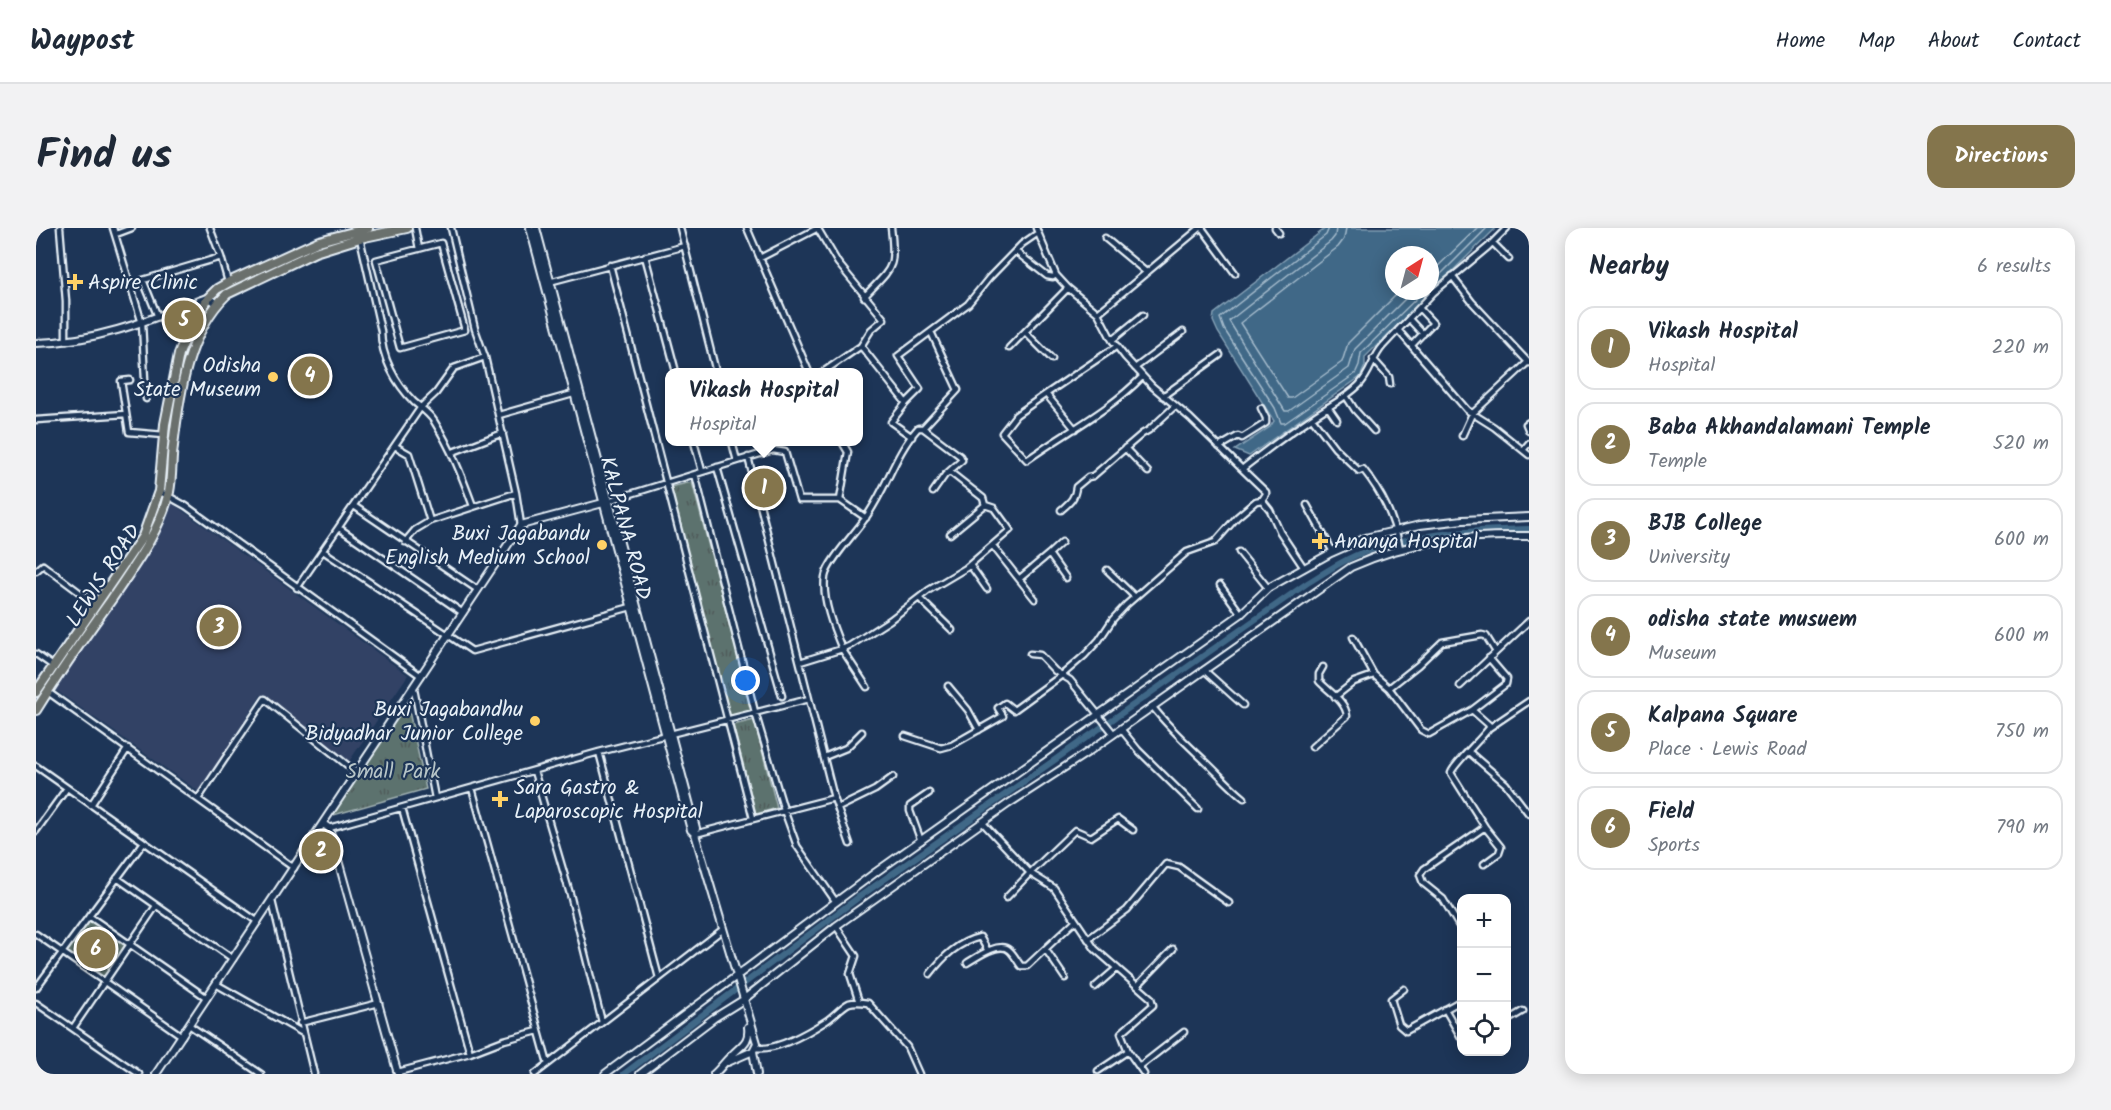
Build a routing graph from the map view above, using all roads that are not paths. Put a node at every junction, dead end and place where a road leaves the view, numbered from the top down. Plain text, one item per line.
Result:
1 (60, 228) edge
2 (113, 228) edge
3 (132, 228) edge
4 (210, 228) edge
5 (368, 228) edge
6 (407, 228) edge
7 (415, 228) edge
8 (451, 228) edge
9 (530, 228) edge
10 (536, 228) edge
11 (680, 228) edge
12 (747, 228) edge
13 (818, 228) edge
14 (891, 228) edge
15 (1190, 228) edge
16 (1201, 228) edge
17 (1275, 228) edge
18 (1507, 228) edge
19 (1037, 231) edge
20 (1195, 232) junction
21 (1279, 233) dead end
22 (116, 234) junction
23 (360, 238) junction
24 (1105, 238) dead end
25 (1493, 243) junction
26 (685, 246) junction
27 (419, 249) junction
28 (1015, 251) junction
29 (645, 256) junction
30 (221, 257) junction
31 (760, 258) junction
32 (1509, 259) dead end
33 (610, 265) junction
34 (1146, 272) junction
35 (1235, 273) dead end
36 (1056, 275) junction
37 (1452, 276) junction
38 (548, 282) junction
39 (228, 283) junction
40 (1068, 288) junction
41 (209, 297) junction
42 (864, 297) junction
43 (217, 304) junction
44 (1419, 308) junction
45 (1098, 313) junction
46 (1143, 315) dead end
47 (158, 317) junction
48 (1409, 319) junction
49 (142, 323) junction
50 (1398, 330) junction
51 (930, 332) junction
52 (1025, 332) junction
53 (1183, 332) dead end
54 (1423, 334) junction
55 (1112, 340) junction
56 (66, 341) junction
57 (36, 343) edge
58 (1412, 345) junction
59 (861, 346) junction
60 (1117, 346) junction
61 (1009, 348) dead end
62 (1220, 355) dead end
63 (485, 357) junction
64 (1052, 359) dead end
65 (1373, 359) junction
66 (1528, 363) edge
67 (675, 368) edge
68 (715, 368) edge
69 (807, 368) edge
70 (829, 368) edge
71 (1135, 368) junction
72 (1142, 377) junction
73 (130, 380) dead end
74 (1390, 384) dead end
75 (1046, 393) junction
76 (573, 394) junction
77 (1163, 396) junction
78 (1346, 396) junction
79 (146, 399) dead end
80 (906, 403) junction
81 (1175, 406) junction
82 (421, 407) junction
83 (1328, 407) junction
84 (1261, 408) dead end
85 (126, 414) junction
86 (1472, 414) junction
87 (499, 415) junction
88 (1312, 418) junction
89 (36, 420) edge
90 (1337, 420) dead end
91 (1529, 422) edge
92 (923, 428) junction
93 (1075, 429) junction
94 (1374, 430) dead end
95 (1529, 431) edge
96 (503, 433) junction
97 (164, 435) junction
98 (912, 436) junction
99 (1462, 436) dead end
100 (1529, 443) edge
101 (395, 446) junction
102 (695, 446) edge
103 (733, 446) edge
104 (845, 446) edge
105 (1219, 447) junction
106 (1125, 448) junction
107 (1523, 450) junction
108 (453, 452) junction
109 (1529, 455) edge
110 (747, 457) junction
111 (737, 461) junction
112 (717, 467) junction
113 (1242, 470) junction
114 (702, 471) junction
115 (950, 472) junction
116 (1148, 472) dead end
117 (695, 474) junction
118 (667, 482) junction
119 (159, 491) junction
120 (933, 492) dead end
121 (516, 493) junction
122 (168, 495) junction
123 (840, 500) junction
124 (1262, 500) junction
125 (606, 502) junction
126 (985, 505) junction
127 (1307, 505) dead end
128 (354, 506) junction
129 (473, 506) junction
130 (1061, 510) dead end
131 (1529, 517) edge
132 (866, 518) junction
133 (430, 521) junction
134 (520, 525) junction
135 (339, 528) junction
136 (1397, 533) junction
137 (950, 534) dead end
138 (1529, 536) edge
139 (405, 542) junction
140 (1062, 542) dead end
141 (993, 546) junction
142 (1400, 546) junction
143 (323, 551) junction
144 (1239, 552) dead end
145 (1333, 552) junction
146 (1049, 554) junction
147 (970, 565) junction
148 (1304, 568) junction
149 (1107, 570) dead end
150 (36, 571) edge
151 (1066, 578) dead end
152 (1018, 579) junction
153 (1220, 585) dead end
154 (297, 588) junction
155 (1268, 588) junction
156 (987, 589) dead end
157 (478, 590) junction
158 (1135, 597) junction
159 (919, 598) junction
160 (1035, 598) dead end
161 (95, 604) junction
162 (631, 607) junction
163 (463, 613) junction
164 (1241, 614) junction
165 (1529, 621) edge
166 (952, 630) dead end
167 (447, 636) junction
168 (1353, 638) dead end
169 (842, 649) junction
170 (1496, 652) junction
171 (36, 654) edge
172 (1030, 654) dead end
173 (1489, 658) junction
174 (800, 662) junction
175 (54, 667) junction
176 (1323, 667) dead end
177 (1204, 670) junction
178 (1062, 675) junction
179 (1374, 675) junction
180 (422, 676) junction
181 (948, 686) dead end
182 (1460, 686) dead end
183 (867, 687) dead end
184 (1389, 688) junction
185 (414, 689) junction
186 (36, 692) edge
187 (48, 692) junction
188 (782, 696) dead end
189 (1335, 697) junction
190 (809, 699) junction
191 (1529, 701) edge
192 (1243, 705) dead end
193 (1152, 706) junction
194 (36, 710) edge
195 (1472, 710) junction
196 (755, 712) junction
197 (1102, 717) junction
198 (728, 719) junction
199 (1489, 728) junction
200 (1121, 729) junction
201 (979, 730) junction
202 (1111, 731) junction
203 (862, 732) dead end
204 (668, 735) junction
205 (905, 736) dead end
206 (1312, 747) dead end
207 (128, 748) junction
208 (599, 752) junction
209 (1469, 752) junction
210 (824, 757) junction
211 (36, 766) edge
212 (534, 771) junction
213 (357, 773) junction
214 (893, 777) dead end
215 (67, 788) junction
216 (471, 788) junction
217 (929, 793) dead end
218 (435, 798) junction
219 (834, 798) junction
220 (1244, 798) dead end
221 (198, 799) junction
222 (91, 805) junction
223 (402, 808) junction
224 (838, 808) junction
225 (1198, 809) dead end
226 (784, 810) junction
227 (1529, 814) edge
228 (753, 818) junction
229 (982, 822) junction
230 (326, 826) junction
231 (1485, 827) junction
232 (1133, 830) dead end
233 (36, 831) edge
234 (695, 834) junction
235 (921, 841) junction
236 (144, 842) junction
237 (850, 844) dead end
238 (1484, 864) dead end
239 (294, 868) junction
240 (1030, 873) junction
241 (117, 878) junction
242 (1006, 898) dead end
243 (272, 901) junction
244 (836, 902) junction
245 (1229, 903) dead end
246 (156, 906) junction
247 (89, 916) junction
248 (1075, 921) junction
249 (258, 922) junction
250 (1457, 924) edge
251 (836, 926) junction
252 (722, 930) junction
253 (36, 934) edge
254 (1088, 939) junction
255 (130, 946) junction
256 (1173, 949) dead end
257 (1046, 950) junction
258 (988, 951) junction
259 (62, 952) junction
260 (233, 959) junction
261 (967, 963) dead end
262 (1117, 968) junction
263 (933, 970) dead end
264 (660, 978) junction
265 (736, 978) junction
266 (1065, 978) dead end
267 (105, 982) junction
268 (216, 984) junction
269 (1137, 986) junction
270 (1095, 987) dead end
271 (36, 988) edge
272 (1404, 989) dead end
273 (742, 997) junction
274 (207, 998) junction
275 (859, 1002) junction
276 (1457, 1002) edge
277 (379, 1003) junction
278 (36, 1004) edge
279 (1445, 1009) junction
280 (1523, 1011) dead end
281 (1511, 1018) edge
282 (602, 1022) junction
283 (300, 1023) junction
284 (189, 1025) junction
285 (73, 1028) junction
286 (538, 1031) junction
287 (1184, 1032) dead end
288 (1457, 1032) edge
289 (303, 1034) junction
290 (182, 1036) junction
291 (745, 1044) junction
292 (753, 1050) junction
293 (1128, 1051) junction
294 (470, 1053) junction
295 (728, 1062) junction
296 (548, 1064) junction
297 (1139, 1068) junction
298 (1098, 1071) dead end
299 (398, 1073) edge
300 (139, 1074) edge
301 (156, 1074) edge
302 (261, 1074) edge
303 (314, 1074) edge
304 (535, 1074) edge
305 (605, 1074) edge
306 (640, 1074) edge
307 (714, 1074) edge
308 (757, 1074) edge
309 (919, 1074) edge
310 (1144, 1074) edge

1 - 56 street
2 - 22 street
3 - 22 street
4 - 30 street
5 - 39 main road, LEWIS ROAD
6 - 23 main road, LEWIS ROAD
7 - 27 street
8 - 63 street
9 - 76 street, KALPANA ROAD
10 - 38 street, KALPANA ROAD
11 - 26 street
12 - 31 street
13 - 31 street
13 - 42 street
14 - 42 street
15 - 20 street
16 - 20 street
16 - 35 street
17 - 21 street
18 - 25 street
19 - 28 street
19 - 36 street
20 - 34 street
22 - 49 street
23 - 43 main road, LEWIS ROAD
23 - 82 street
24 - 34 street
25 - 32 street
25 - 37 street
26 - 29 street
26 - 68 street
27 - 27 street
28 - 36 street
28 - 51 street
29 - 33 street
29 - 67 street
30 - 39 street
30 - 47 street
31 - 69 street
33 - 38 street
33 - 118 street
34 - 45 street
36 - 40 street
37 - 44 street
37 - 66 street
38 - 125 street, KALPANA ROAD
39 - 41 main road, LEWIS ROAD
40 - 45 street
40 - 52 street
41 - 43 street
41 - 47 street
41 - 97 main road, LEWIS ROAD
42 - 59 street
43 - 122 main road, LEWIS ROAD
44 - 48 street
44 - 54 street
45 - 55 street
46 - 55 street
47 - 49 street
48 - 50 street
48 - 54 street
49 - 56 street
49 - 79 street
50 - 58 street
50 - 65 street
51 - 80 street
51 - 92 street
52 - 61 street
52 - 64 street
53 - 71 street
54 - 58 street
55 - 60 street
56 - 57 street
58 - 86 street
59 - 70 street
59 - 80 street
60 - 71 street
60 - 75 street
62 - 77 street
63 - 82 street
63 - 87 street
65 - 74 street
65 - 78 street
66 - 86 street
71 - 72 street
72 - 77 street
72 - 93 street
73 - 85 street
75 - 93 street
75 - 93 street
76 - 87 street
76 - 125 street, KALPANA ROAD
77 - 81 street
78 - 83 street
78 - 94 street
80 - 98 street
81 - 105 street
81 - 106 street
82 - 101 street
82 - 108 street
83 - 88 street
83 - 90 street
84 - 105 street
85 - 89 street
85 - 97 street
86 - 99 street
86 - 107 street
87 - 96 street
88 - 113 street
88 - 136 street
91 - 95 street
92 - 98 street
92 - 115 street
96 - 108 street
96 - 121 street
97 - 119 main road, LEWIS ROAD
98 - 132 street
100 - 107 street
101 - 128 street
101 - 133 street
102 - 114 street
103 - 111 street
104 - 123 street
105 - 113 street
106 - 116 street
106 - 130 street
107 - 109 street
108 - 129 street
110 - 111 street
110 - 123 street
110 - 174 street
111 - 112 street
112 - 114 street
112 - 188 street
113 - 124 street
114 - 117 street
115 - 120 street
115 - 126 street
117 - 118 street
117 - 196 street
118 - 125 street
118 - 198 street
119 - 122 street
119 - 161 main road, LEWIS ROAD
121 - 129 street
121 - 134 street
122 - 154 street
122 - 187 main road, LEWIS ROAD
123 - 132 street
124 - 148 street
124 - 158 street
125 - 134 street
125 - 162 street, KALPANA ROAD
125 - 204 street, KALPANA ROAD
126 - 137 street
126 - 141 street
127 - 145 street
128 - 135 street
128 - 139 street
129 - 133 street
131 - 136 street
132 - 169 street
133 - 139 street
134 - 157 street
135 - 143 street
135 - 163 street
136 - 142 street
136 - 145 street
138 - 142 street
139 - 157 street
140 - 146 street
141 - 147 street
141 - 152 street
142 - 177 street
143 - 154 street
143 - 167 street
144 - 155 street
145 - 148 street
146 - 151 street
146 - 152 street
147 - 156 street
147 - 159 street
148 - 155 street
149 - 158 street
150 - 161 street
152 - 160 street
153 - 164 street
154 - 180 street
155 - 164 street
157 - 163 street
158 - 178 street
159 - 166 street
159 - 169 street
161 - 175 main road, LEWIS ROAD
162 - 167 street
162 - 204 street, KALPANA ROAD
163 - 167 street
164 - 197 street
165 - 170 street
167 - 180 street
168 - 179 street
169 - 174 street
169 - 183 street
170 - 173 street
170 - 184 street
171 - 175 street
172 - 178 street
173 - 182 street
173 - 195 street
174 - 190 street
175 - 186 main road, LEWIS ROAD
176 - 189 street
177 - 192 street
177 - 193 street
178 - 197 street
178 - 201 street
179 - 184 street
179 - 189 street
180 - 185 street
181 - 201 street
184 - 195 street
185 - 213 street
185 - 218 street
187 - 194 main road, LEWIS ROAD
187 - 207 street
189 - 206 street
190 - 196 street
190 - 210 street
191 - 199 street
193 - 200 street
193 - 220 street
195 - 199 street
196 - 198 street
196 - 226 street
197 - 202 street
197 - 235 street
198 - 204 street
198 - 228 street
199 - 209 street
200 - 202 street
200 - 225 street
201 - 205 street
202 - 229 street
203 - 210 street
204 - 208 street
204 - 234 street, KALPANA ROAD
207 - 221 street
207 - 222 street
208 - 212 street
208 - 264 street
209 - 227 street
209 - 231 street
210 - 219 street
211 - 215 street
212 - 216 street
212 - 282 street
213 - 221 street
213 - 230 street
214 - 224 street
215 - 222 street
215 - 233 street
216 - 218 street
216 - 286 street
217 - 235 street
218 - 223 street
219 - 224 street
219 - 226 street
221 - 239 street
222 - 236 street
223 - 230 street
223 - 294 street
224 - 237 street
226 - 228 street
226 - 244 street
228 - 234 street
229 - 240 street
229 - 251 street
230 - 239 street
230 - 277 street
231 - 238 street
231 - 250 street
232 - 240 street
234 - 252 street, KALPANA ROAD
235 - 244 street
236 - 241 street
236 - 249 street
239 - 243 street
240 - 242 street
240 - 248 street
241 - 246 street
241 - 247 street
243 - 249 street
243 - 283 street
244 - 265 street
245 - 254 street
246 - 255 street
246 - 260 street
247 - 255 street
247 - 259 street
248 - 254 street
248 - 257 street
249 - 260 street
251 - 273 street
251 - 275 street
252 - 264 street
252 - 265 street, KALPANA ROAD
253 - 259 street
254 - 262 street
255 - 267 street
255 - 274 street
256 - 269 street
257 - 258 street
257 - 266 street
258 - 261 street
258 - 263 street
259 - 267 street
259 - 271 street
260 - 268 street
262 - 269 street
262 - 270 street
264 - 282 street
265 - 273 street, KALPANA ROAD
265 - 305 street
267 - 285 street
267 - 290 street
268 - 274 street
268 - 289 street
269 - 293 street
272 - 279 street
273 - 291 street
273 - 292 street
273 - 306 street
274 - 284 street
275 - 292 street
275 - 309 street
276 - 279 street
277 - 283 street
277 - 299 street
278 - 285 street
279 - 288 street
280 - 281 street
282 - 296 street
283 - 289 street
284 - 290 street
284 - 302 street
285 - 300 street
286 - 294 street
286 - 296 street
287 - 297 street
289 - 303 street
290 - 301 street
291 - 292 street
291 - 295 street
292 - 295 street
292 - 308 street
293 - 297 street
293 - 298 street
294 - 299 street
295 - 307 street
296 - 304 street
297 - 310 street

